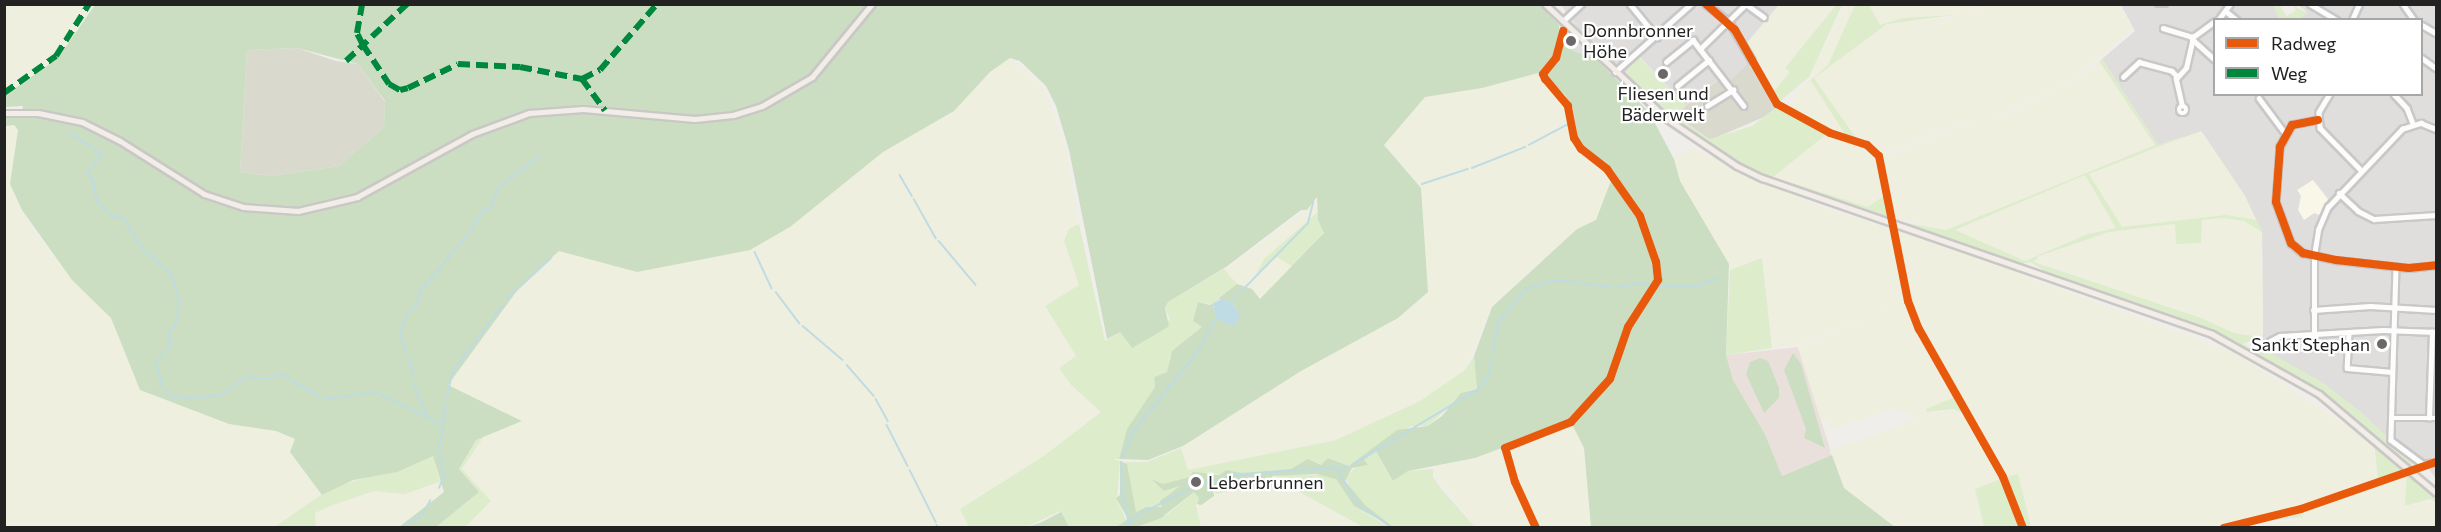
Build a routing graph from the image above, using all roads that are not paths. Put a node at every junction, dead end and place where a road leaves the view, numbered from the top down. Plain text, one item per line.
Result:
1 (872, 4) edge
2 (1545, 4) edge
3 (1581, 4) edge
4 (1630, 4) edge
5 (1691, 4) edge
6 (1706, 4) edge
7 (1746, 4) edge
8 (2158, 4) edge
9 (2165, 4) edge
10 (2230, 4) edge
11 (2310, 4) edge
12 (2359, 4) edge
13 (2403, 4) edge
14 (2227, 12) junction
15 (1764, 17) dead end
16 (2220, 18) edge
17 (2234, 18) edge
18 (2334, 18) edge
19 (2353, 18) edge
20 (2413, 18) edge
21 (1563, 21) junction
22 (1730, 23) junction
23 (2213, 23) edge
24 (2163, 28) dead end
25 (1657, 37) junction
26 (2193, 38) junction
27 (1700, 49) junction
28 (2213, 58) edge
29 (2423, 59) edge
30 (1709, 60) junction
31 (1752, 60) dead end
32 (1666, 62) dead end
33 (2436, 68) edge
34 (1616, 72) junction
35 (2177, 76) junction
36 (2123, 77) dead end
37 (1677, 86) dead end
38 (1733, 90) junction
39 (2329, 96) edge
40 (2396, 96) edge
41 (2259, 98) dead end
42 (1707, 106) dead end
43 (1744, 106) dead end
44 (2182, 106) dead end
45 (4, 113) edge
46 (2318, 120) junction
47 (2413, 124) junction
48 (2436, 129) edge
49 (2285, 133) junction
50 (2361, 170) junction
51 (2339, 193) junction
52 (2436, 215) edge
53 (2314, 256) junction
54 (2436, 265) edge
55 (2396, 267) junction
56 (2396, 307) junction
57 (2313, 310) junction
58 (2436, 310) edge
59 (2395, 330) junction
60 (2434, 332) edge
61 (2349, 333) junction
62 (2314, 335) junction
63 (2270, 341) dead end
64 (2392, 372) junction
65 (2391, 418) junction
66 (2429, 418) junction
67 (2436, 418) edge
68 (2436, 462) edge
69 (2436, 493) edge

1 - 45 main road
2 - 21 main road
3 - 21 street
4 - 25 street
5 - 25 street
6 - 22 street
7 - 15 street
7 - 22 street
8 - 9 street
10 - 14 street
11 - 18 street
12 - 19 street
13 - 20 street
14 - 16 street
14 - 17 street
21 - 34 main road
22 - 27 street
22 - 31 street
23 - 26 street
24 - 26 street
25 - 34 street
26 - 28 street
26 - 35 street
27 - 30 street
27 - 32 street
29 - 33 street
30 - 37 street
30 - 38 street
34 - 69 main road
35 - 36 street
35 - 44 street
38 - 42 street
38 - 43 street
39 - 46 street
40 - 47 street
41 - 49 street
46 - 49 street
46 - 50 street
47 - 48 street
47 - 50 street
49 - 53 street
50 - 51 street
51 - 52 street
51 - 53 street
53 - 55 street
53 - 57 street
54 - 55 street
55 - 56 street
56 - 57 street
56 - 58 street
56 - 59 street
57 - 62 street
59 - 60 street
59 - 61 street
59 - 64 street
60 - 66 street
61 - 62 street
61 - 64 street
62 - 63 street
64 - 65 street
65 - 66 street
65 - 68 street
66 - 67 street

